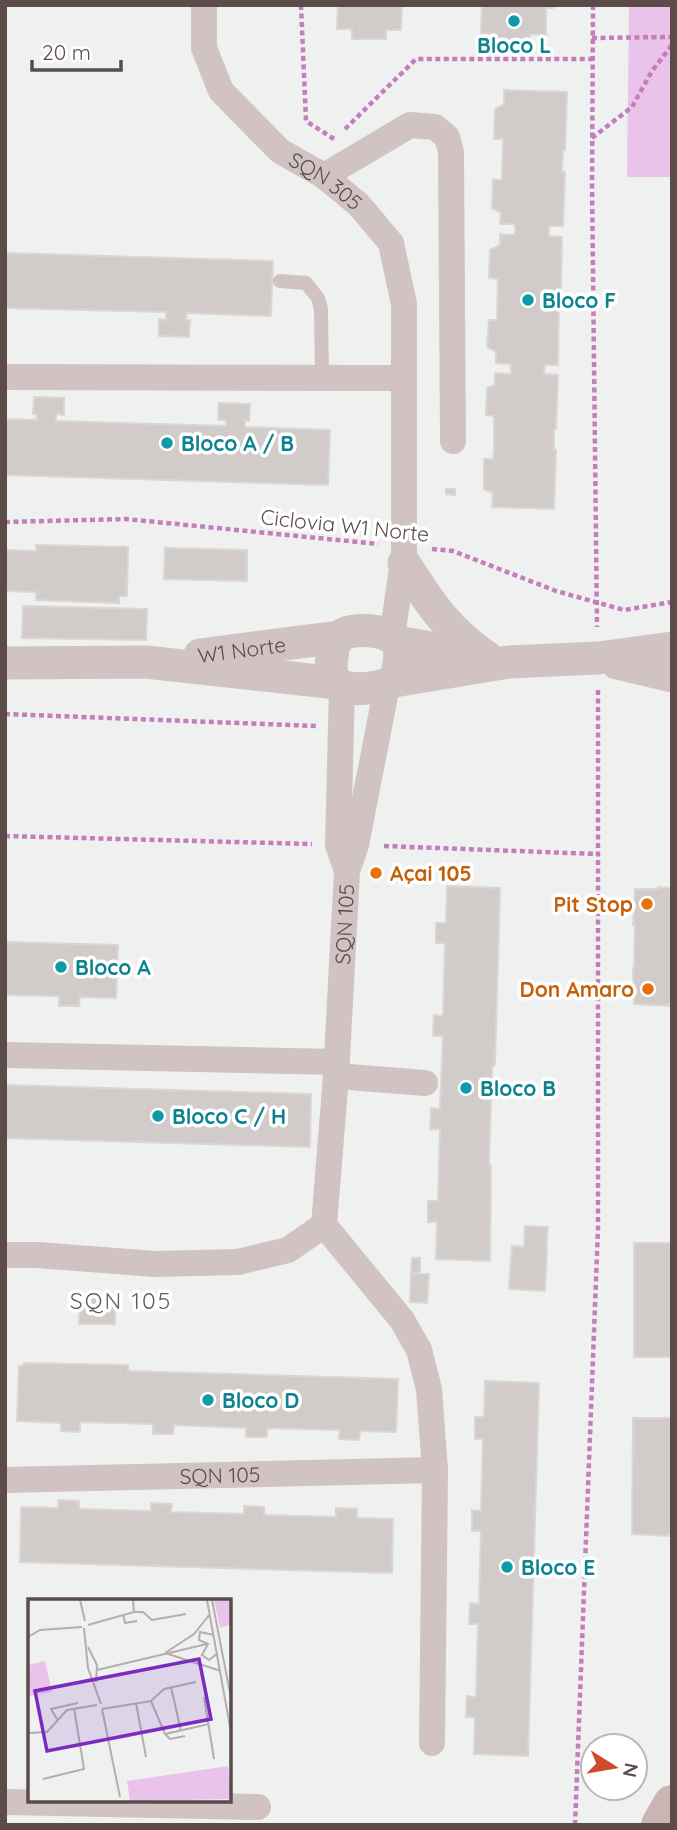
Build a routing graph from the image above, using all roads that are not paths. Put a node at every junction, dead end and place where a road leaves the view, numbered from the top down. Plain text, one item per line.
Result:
1 (204, 5) edge
2 (324, 176) junction
3 (281, 281) dead end
4 (5, 377) edge
5 (322, 378) junction
6 (403, 378) junction
7 (453, 441) dead end
8 (404, 556) junction
9 (345, 634) junction
10 (394, 639) junction
11 (672, 648) edge
12 (598, 658) junction
13 (499, 660) junction
14 (146, 662) junction
15 (5, 663) edge
16 (672, 676) edge
17 (339, 684) junction
18 (390, 684) junction
19 (347, 845) junction
20 (5, 1055) edge
21 (336, 1069) junction
22 (425, 1083) dead end
23 (324, 1225) junction
24 (5, 1255) edge
25 (435, 1470) junction
26 (5, 1480) edge
27 (432, 1743) dead end
28 (7, 1802) edge
29 (672, 1804) edge
30 (258, 1807) dead end
31 (660, 1825) edge

1 - 2 street, SQN 305
2 - 6 street, SQN 305
2 - 7 street
3 - 5 lane
4 - 5 street
5 - 6 street
6 - 8 street, SQN 305
8 - 9 street, SQN 305
8 - 10 street, SQN 305
8 - 13 street
9 - 10 street
9 - 14 street, W1 Norte
9 - 17 street
10 - 13 street
10 - 18 street
11 - 12 street
12 - 13 street
12 - 16 street
13 - 18 street
14 - 15 street, W1 Norte
14 - 17 street, W1 Norte
17 - 18 street
17 - 19 street, SQN 105
18 - 19 street, SQN 105
19 - 21 street, SQN 105
20 - 21 street
21 - 22 street
21 - 23 street, SQN 105
23 - 24 street
23 - 25 street
25 - 26 street, SQN 105
25 - 27 street
28 - 30 street
29 - 31 main road

